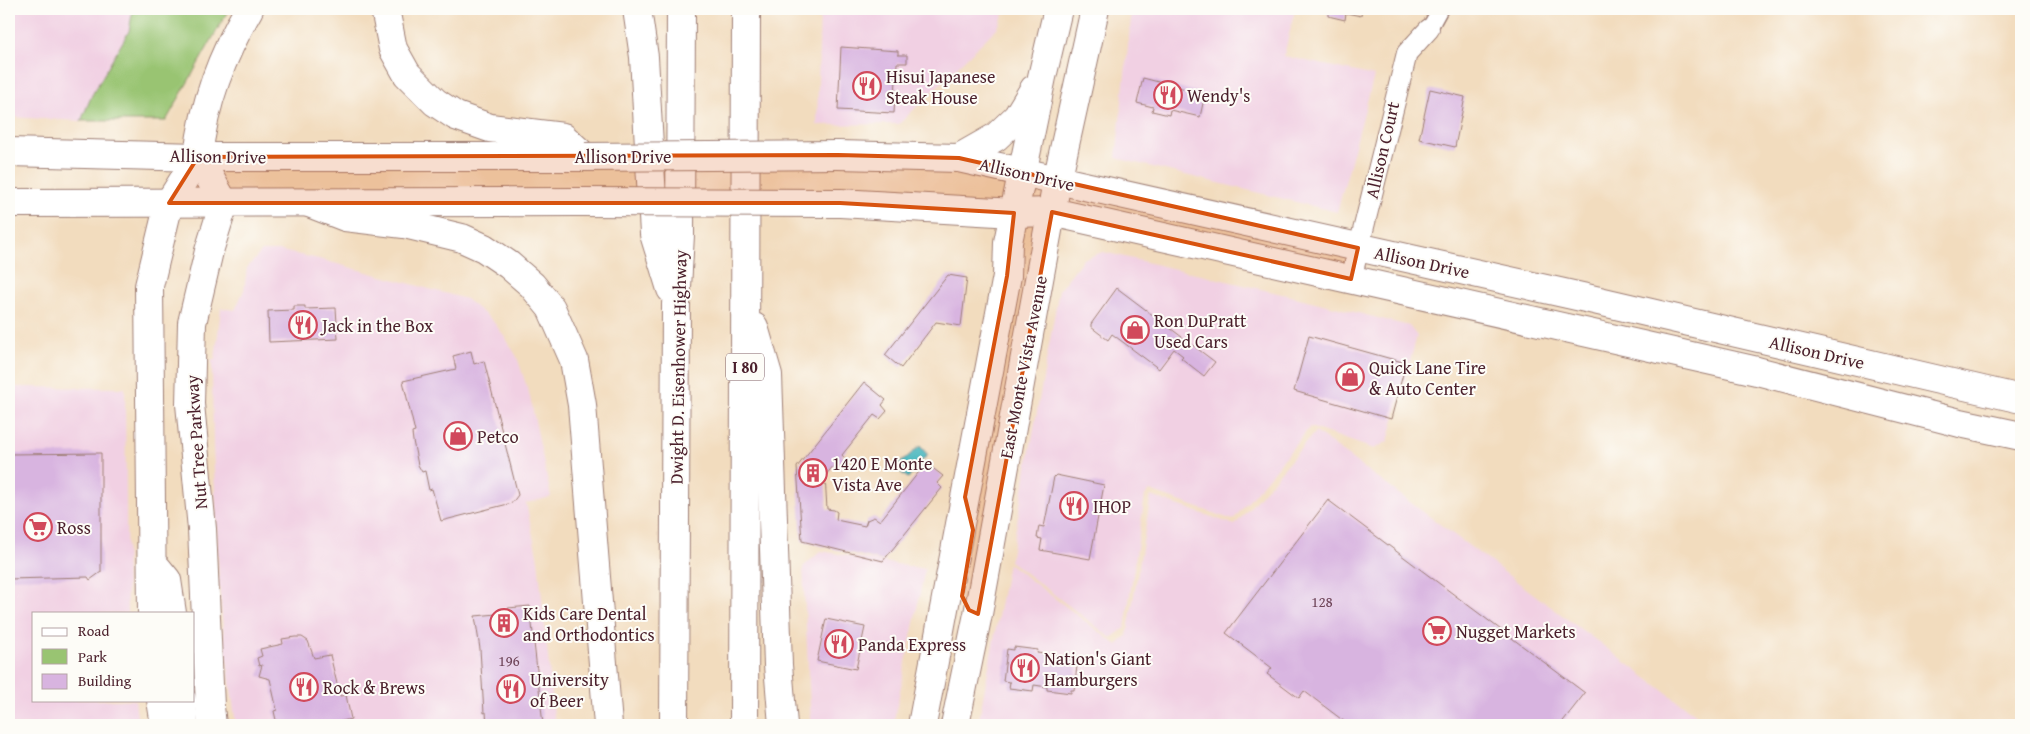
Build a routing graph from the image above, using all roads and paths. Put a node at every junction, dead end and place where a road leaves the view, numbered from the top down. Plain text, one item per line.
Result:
1 (249, 9) edge
2 (385, 9) edge
3 (637, 9) edge
4 (681, 9) edge
5 (746, 9) edge
6 (1058, 9) edge
7 (1095, 9) edge
8 (1440, 9) edge
9 (1429, 29) joint
10 (1042, 77) junction
11 (9, 152) edge
12 (585, 156) junction
13 (198, 157) junction
14 (958, 158) junction
15 (1022, 172) junction
16 (1057, 181) junction
17 (309, 202) junction
18 (9, 203) edge
19 (169, 203) junction
20 (224, 203) junction
21 (1052, 212) junction
22 (1014, 213) junction
23 (1358, 248) junction
24 (1351, 279) junction
25 (745, 299) junction
26 (676, 305) junction
27 (2021, 399) edge
28 (2021, 436) edge
29 (966, 497) junction
30 (151, 560) junction
31 (945, 605) junction
32 (152, 612) edge
33 (172, 612) edge
34 (978, 614) junction
35 (162, 702) edge
36 (182, 702) edge
37 (165, 725) edge
38 (184, 725) edge
39 (212, 725) edge
40 (608, 725) edge
41 (674, 725) edge
42 (744, 725) edge
43 (782, 725) edge
44 (922, 725) edge
45 (945, 725) edge
46 (955, 725) edge

1 - 13 main road
2 - 12 main road
3 - 26 main road
4 - 26 main road, Dwight D. Eisenhower Highway
5 - 25 main road, I 80
6 - 10 main road, East Monte Vista Avenue
7 - 16 main road, East Monte Vista Avenue
8 - 9 street
9 - 23 street, Allison Court
10 - 14 main road
10 - 15 main road, East Monte Vista Avenue
11 - 13 main road, Allison Drive
12 - 13 main road, Allison Drive
12 - 14 main road, Allison Drive, bridge
13 - 19 main road
13 - 20 main road
14 - 15 main road, Allison Drive
15 - 16 main road, Allison Drive
15 - 22 main road, East Monte Vista Avenue
16 - 21 main road, East Monte Vista Avenue
16 - 23 main road, Allison Drive
17 - 20 main road, Allison Drive
17 - 22 main road, Allison Drive, bridge
17 - 40 main road
18 - 19 main road, Allison Drive
19 - 20 main road, Allison Drive
19 - 30 main road
20 - 39 main road, Nut Tree Parkway
21 - 22 main road, Allison Drive
21 - 24 main road, Allison Drive
21 - 34 main road, East Monte Vista Avenue
22 - 29 main road, East Monte Vista Avenue
23 - 24 street, Allison Court
23 - 27 main road, Allison Drive
24 - 28 main road, Allison Drive
25 - 42 main road, I 80
25 - 43 main road
26 - 41 main road, Dwight D. Eisenhower Highway
29 - 31 main road, East Monte Vista Avenue
29 - 34 main road
30 - 32 main road
30 - 33 main road
31 - 44 main road, East Monte Vista Avenue
31 - 45 main road
34 - 46 main road, East Monte Vista Avenue
35 - 37 main road
36 - 38 main road

